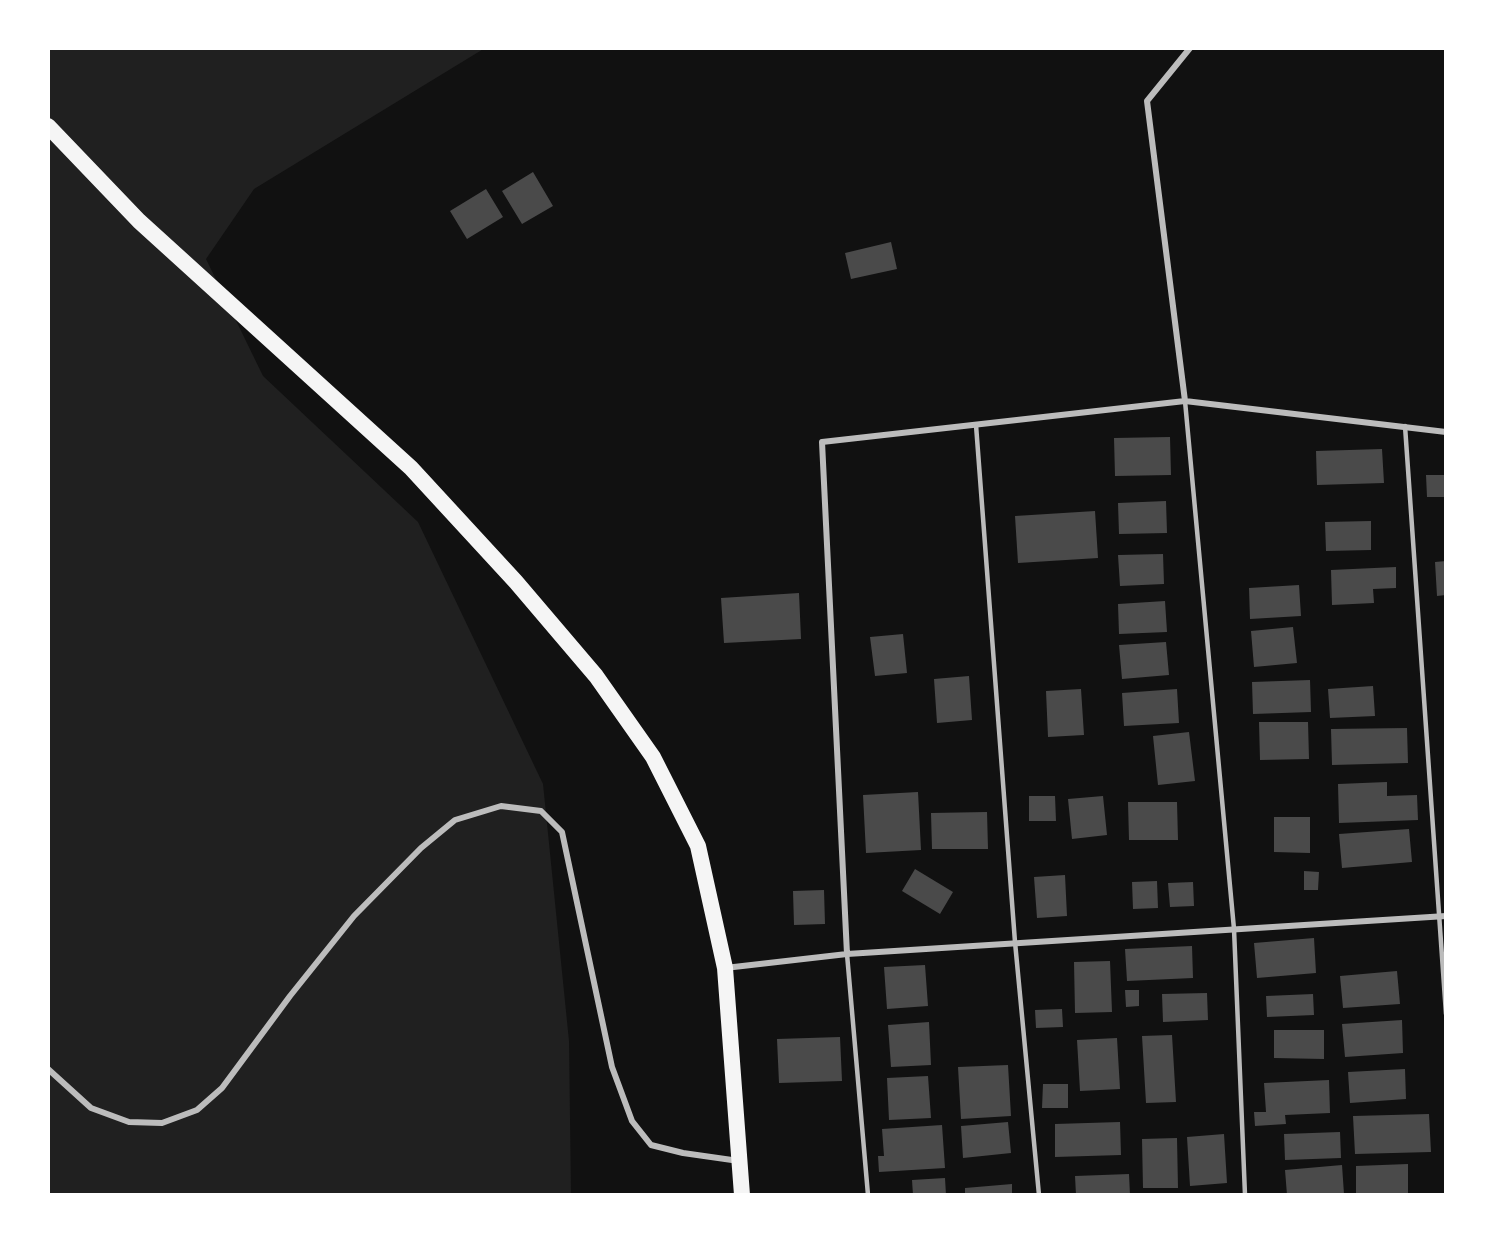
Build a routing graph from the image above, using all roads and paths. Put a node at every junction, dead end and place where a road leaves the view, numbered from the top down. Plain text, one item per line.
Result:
1 (1190, 48) edge
2 (48, 126) edge
3 (1185, 401) junction
4 (976, 424) junction
5 (1405, 426) junction
6 (1446, 432) edge
7 (1443, 916) edge
8 (1234, 929) junction
9 (1015, 942) junction
10 (847, 954) junction
11 (725, 968) junction
12 (1446, 1014) edge
13 (48, 1069) edge
14 (739, 1161) junction
15 (742, 1195) edge
16 (868, 1195) edge
17 (1039, 1195) edge
18 (1245, 1195) edge

1 - 3 street
2 - 11 highway
3 - 4 street
3 - 5 street
3 - 8 lane
4 - 9 lane
4 - 10 street
5 - 6 street
5 - 7 lane
7 - 8 street
7 - 12 lane
8 - 9 street
8 - 18 lane
9 - 10 street
9 - 17 lane
10 - 11 street
10 - 16 lane
11 - 14 highway
13 - 14 street
14 - 15 highway

